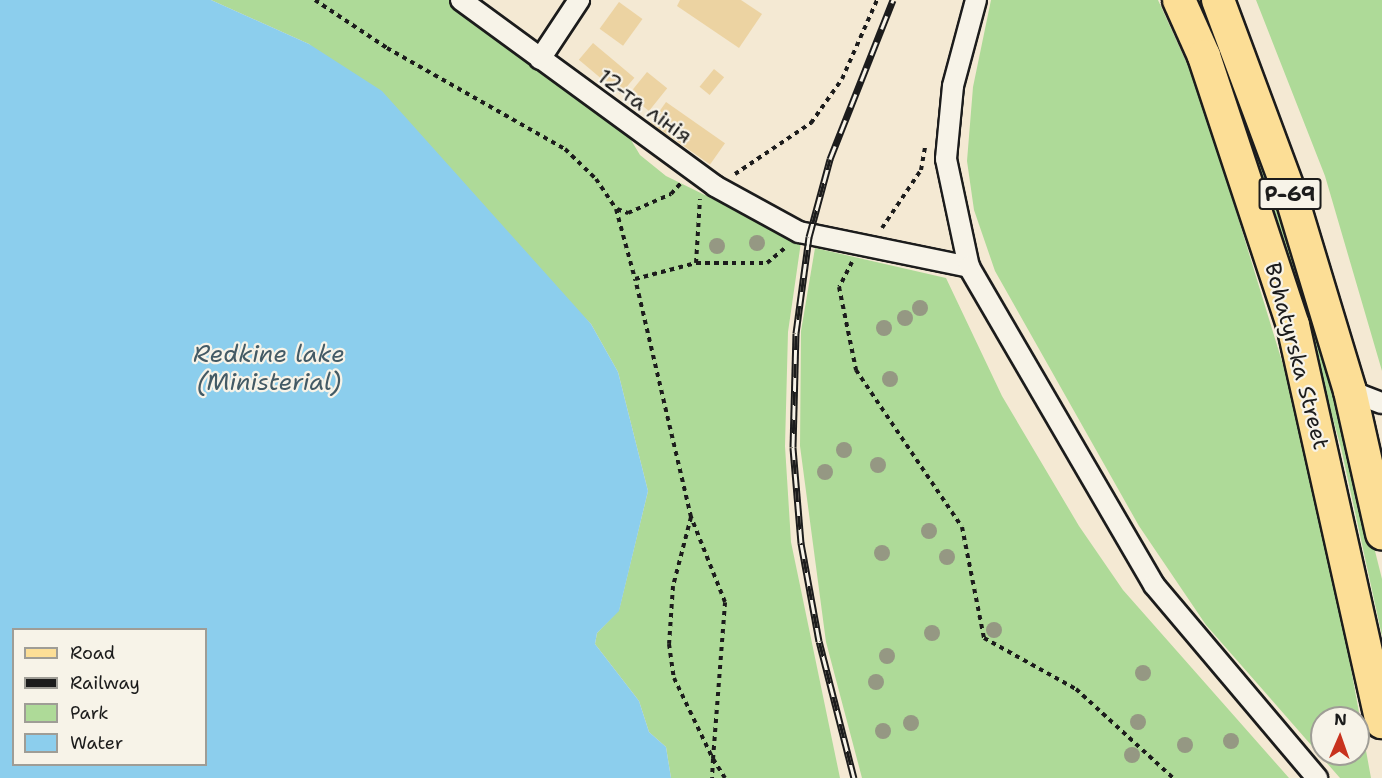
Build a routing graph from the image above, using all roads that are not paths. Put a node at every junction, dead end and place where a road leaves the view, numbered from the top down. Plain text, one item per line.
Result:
1 (461, 0) edge
2 (579, 0) edge
3 (975, 0) edge
4 (1179, 0) edge
5 (1218, 0) edge
6 (540, 59) junction
7 (969, 267) junction
8 (1350, 392) junction
9 (1382, 403) edge
10 (1382, 533) edge
11 (1382, 722) edge
12 (1317, 778) edge

1 - 6 street, 12-та лінія
2 - 6 street
3 - 7 street
4 - 11 main road, Bohatyrska Street / Р-69
5 - 8 main road, Bohatyrska Street / Р-69
6 - 7 street, 12-та лінія
7 - 12 street
8 - 9 street
8 - 10 main road, Bohatyrska Street / Р-69

